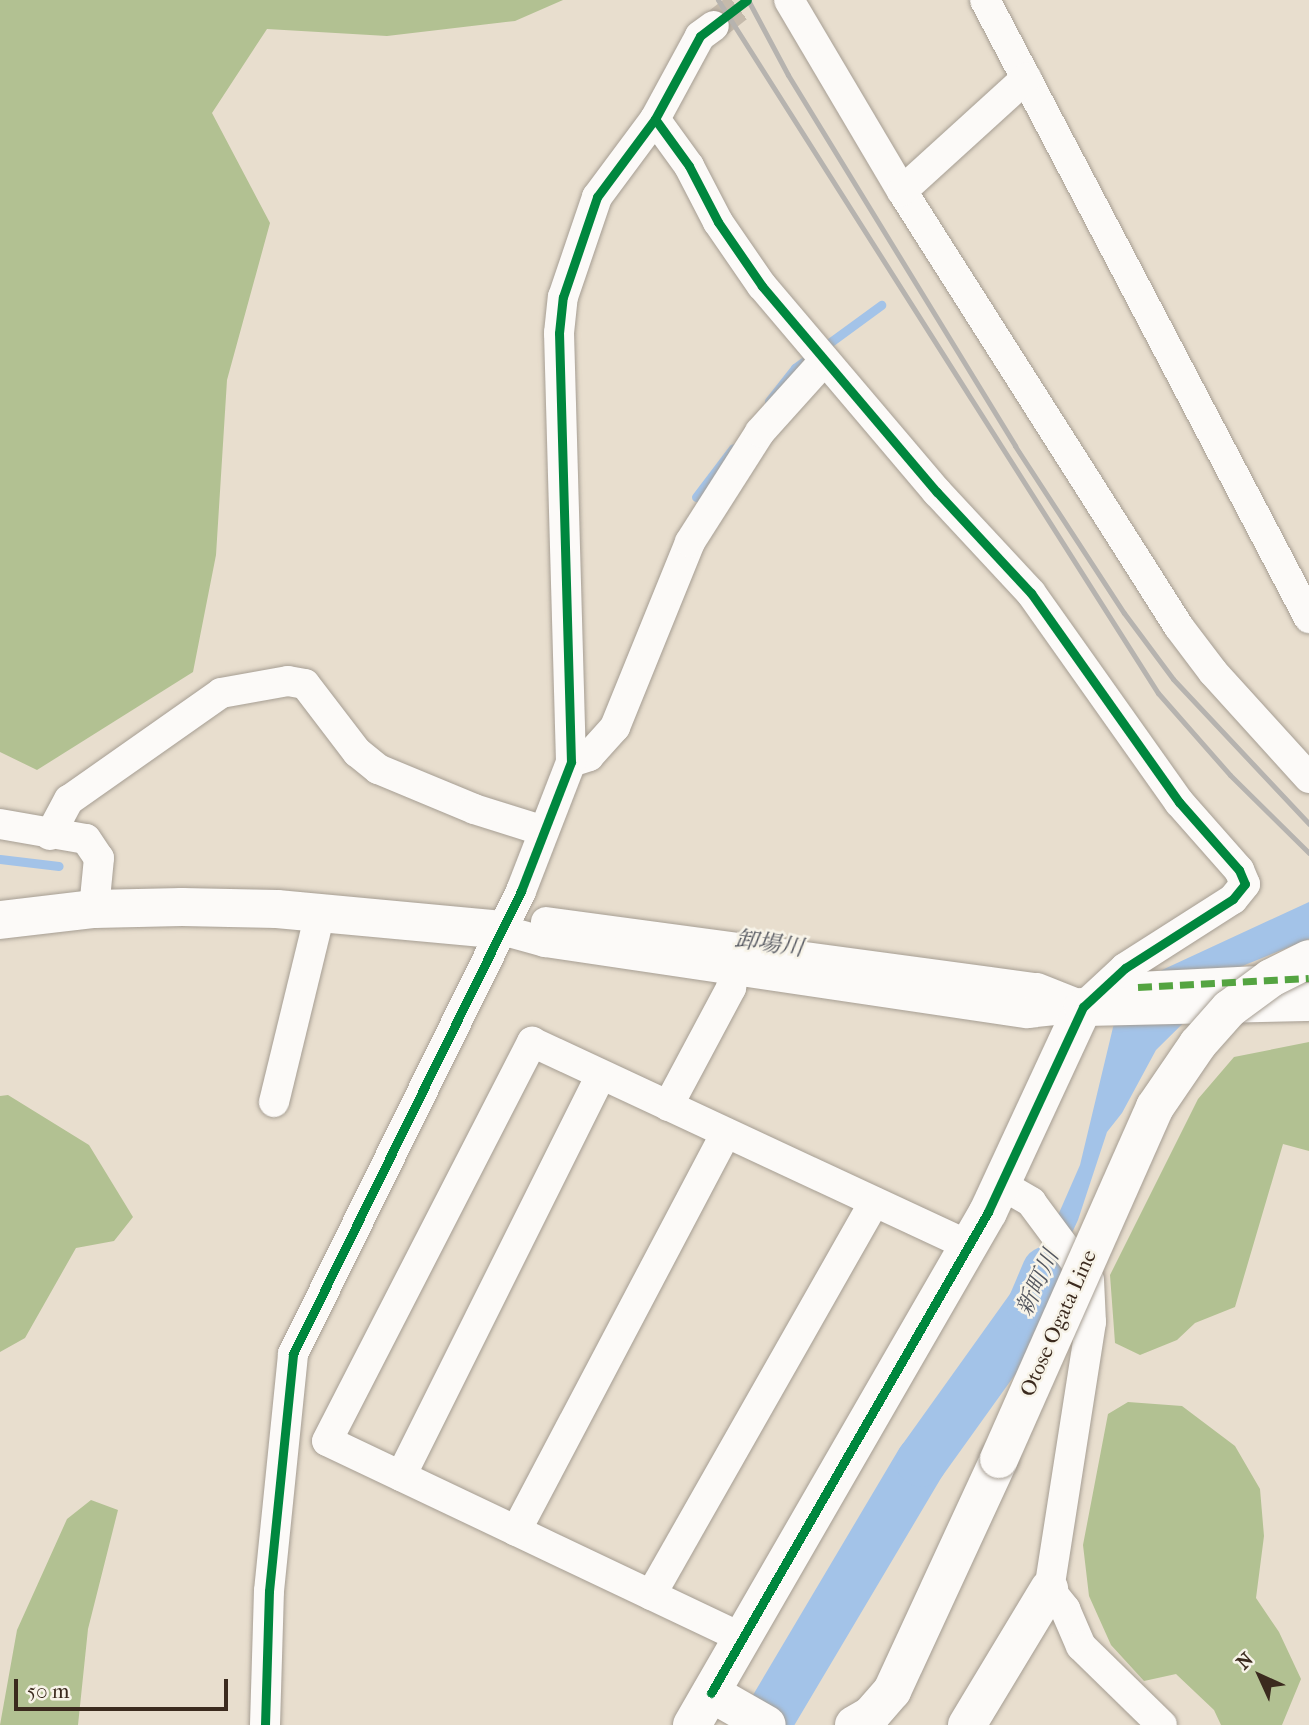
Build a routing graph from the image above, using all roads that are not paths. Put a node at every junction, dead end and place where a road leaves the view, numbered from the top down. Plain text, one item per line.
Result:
1 (789, 0) edge
2 (985, 0) edge
3 (714, 26) tunnel mouth
4 (1026, 78) junction
5 (655, 119) junction
6 (902, 191) junction
7 (824, 361) junction
8 (1309, 618) edge
9 (571, 762) junction
10 (1309, 778) edge
11 (0, 824) edge
12 (544, 831) junction
13 (50, 835) junction
14 (94, 909) junction
15 (320, 913) junction
16 (0, 920) edge
17 (502, 930) junction
18 (1309, 959) edge
19 (734, 971) junction
20 (1309, 978) edge
21 (1111, 1001) junction
22 (1309, 1002) edge
23 (601, 1075) junction
24 (274, 1102) dead end
25 (668, 1106) junction
26 (726, 1133) junction
27 (1011, 1189) junction
28 (874, 1202) junction
29 (969, 1246) junction
30 (401, 1476) junction
31 (516, 1531) junction
32 (1049, 1589) junction
33 (651, 1595) junction
34 (742, 1638) junction
35 (710, 1707) edge
36 (265, 1725) edge
37 (767, 1725) edge
38 (854, 1725) edge
39 (967, 1725) edge
40 (1162, 1725) edge

1 - 6 street
2 - 4 street
3 - 5 street
4 - 6 street
4 - 8 street
5 - 7 street
5 - 9 street
6 - 10 street
7 - 9 street
7 - 21 street
9 - 12 street
11 - 13 street
12 - 13 street
12 - 17 street
13 - 14 street
14 - 15 street
14 - 16 street
15 - 17 street
15 - 24 street
17 - 19 street
17 - 21 street
17 - 36 street
18 - 38 street, Otose Ogata Line, bridge
19 - 21 street
19 - 25 street
20 - 21 street
21 - 22 street
21 - 27 street
23 - 25 street
23 - 30 street
23 - 30 street
25 - 26 street
26 - 28 street
26 - 31 street
27 - 29 street
27 - 32 street
28 - 29 street
28 - 33 street
29 - 34 street
30 - 31 street
31 - 33 street
32 - 39 street
32 - 40 street
33 - 34 street
34 - 35 street
35 - 37 street

